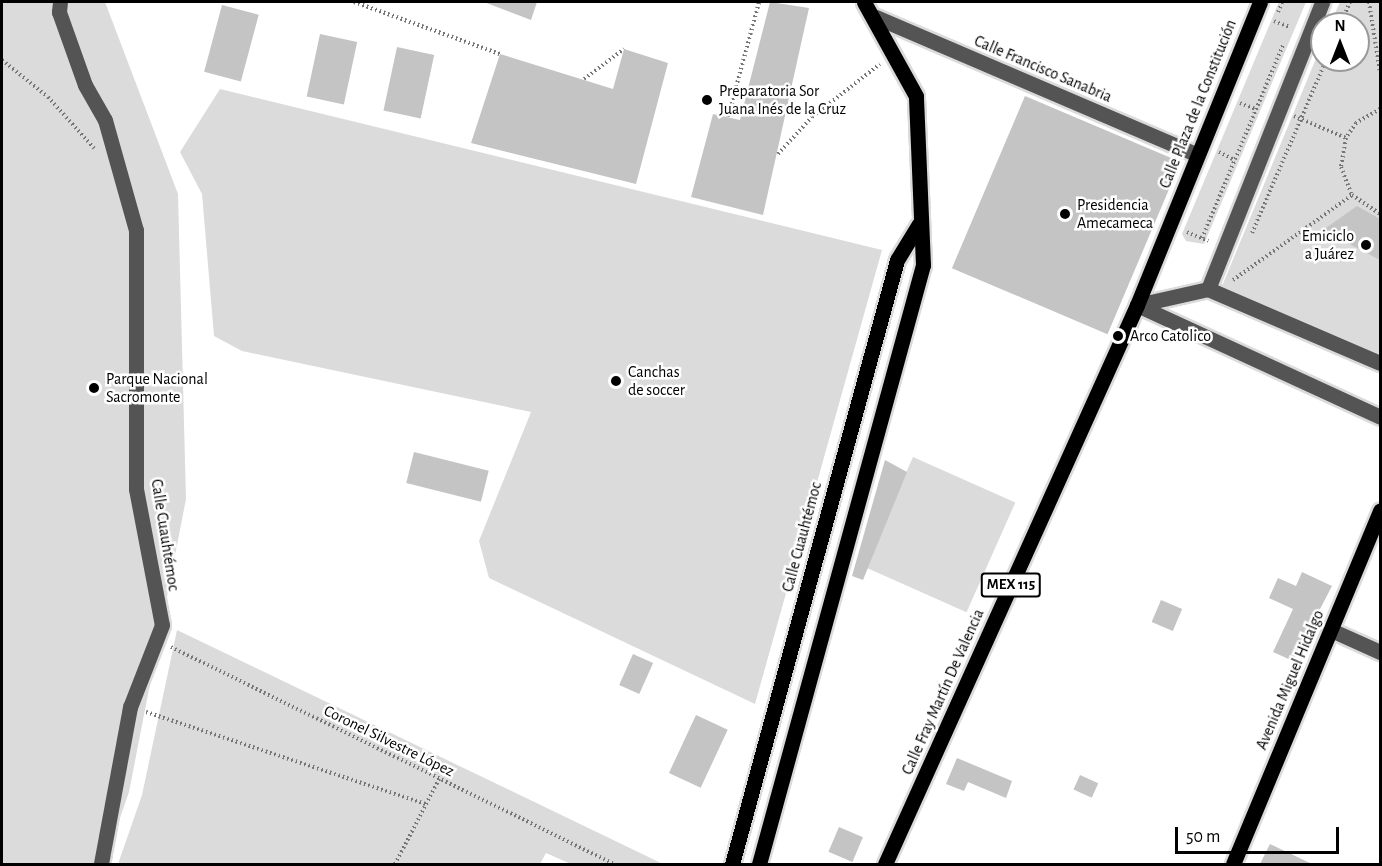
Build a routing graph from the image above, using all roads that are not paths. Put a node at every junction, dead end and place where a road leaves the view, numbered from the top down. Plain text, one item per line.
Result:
1 (60, 2) edge
2 (864, 2) edge
3 (1260, 2) edge
4 (1322, 2) edge
5 (876, 17) junction
6 (1195, 154) junction
7 (919, 224) junction
8 (1208, 289) junction
9 (1137, 305) junction
10 (1380, 363) edge
11 (1380, 417) edge
12 (839, 471) junction
13 (865, 477) junction
14 (1380, 510) edge
15 (1331, 630) junction
16 (1380, 652) edge
17 (777, 696) junction
18 (803, 702) junction
19 (101, 864) edge
20 (732, 864) edge
21 (759, 864) edge
22 (885, 864) edge
23 (1233, 864) edge

1 - 19 street, Calle Cuauhtémoc
2 - 5 main road
3 - 6 main road, Calle Plaza de la Constitución / MEX 115
4 - 8 street
5 - 6 street, Calle Francisco Sanabria
5 - 7 main road
6 - 9 main road, Calle Plaza de la Constitución / MEX 115
7 - 12 main road, Calle Cuauhtémoc
7 - 13 main road
8 - 9 street
8 - 10 street
9 - 11 street
9 - 22 main road, Calle Fray Martín De Valencia / MEX 115
12 - 13 main road
12 - 17 main road, Calle Cuauhtémoc
13 - 18 main road
14 - 15 main road, Avenida Miguel Hidalgo
15 - 16 street
15 - 23 main road, Avenida Miguel Hidalgo
17 - 18 main road
17 - 20 main road, Calle Cuauhtémoc
18 - 21 main road

